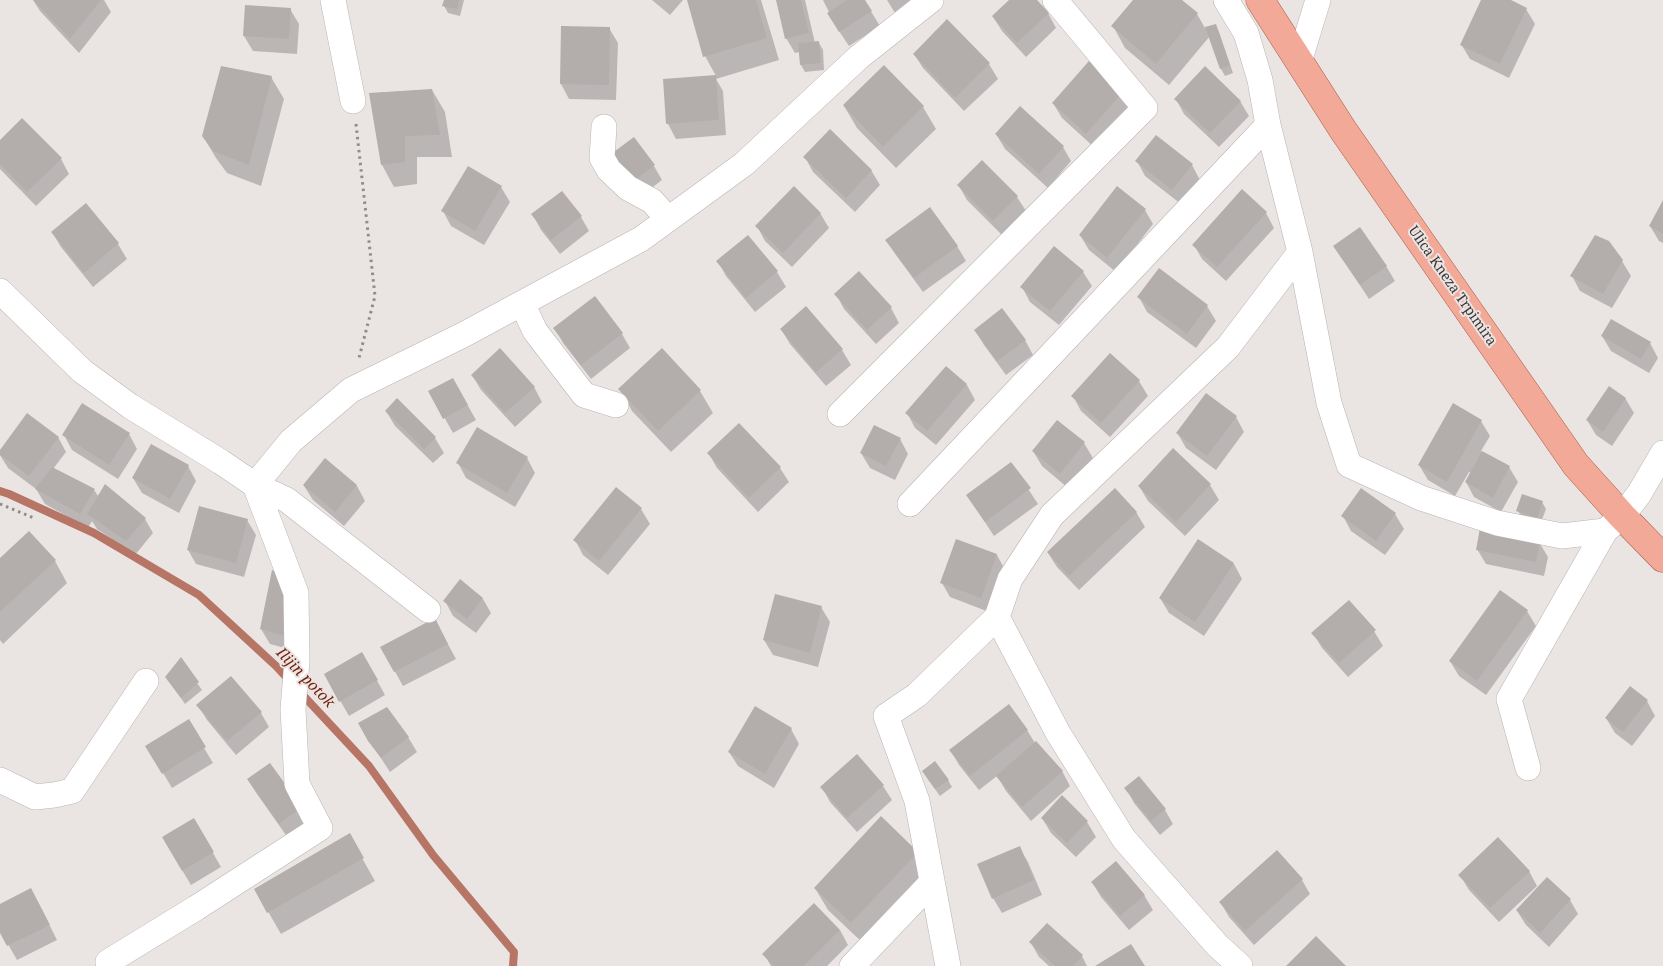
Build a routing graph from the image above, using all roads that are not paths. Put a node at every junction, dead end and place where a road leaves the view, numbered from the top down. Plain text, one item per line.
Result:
1 (333, 0) edge
2 (931, 0) edge
3 (1055, 0) edge
4 (1226, 0) edge
5 (1260, 0) edge
6 (1318, 0) edge
7 (1299, 62) junction
8 (353, 101) road end
9 (1268, 126) junction
10 (604, 127) dead end
11 (668, 219) junction
12 (1300, 252) junction
13 (0, 291) edge
14 (522, 303) junction
15 (616, 405) dead end
16 (840, 414) dead end
17 (1663, 453) edge
18 (255, 485) junction
19 (910, 504) dead end
20 (1614, 524) junction
21 (1663, 558) edge
22 (428, 610) dead end
23 (997, 617) junction
24 (146, 681) dead end
25 (1528, 768) dead end
26 (0, 780) edge
27 (932, 882) junction
28 (108, 962) dead end
29 (852, 966) edge
30 (948, 966) edge
31 (1240, 966) edge

1 - 8 street
2 - 11 street
3 - 16 street
4 - 9 street
5 - 7 main road, Ulica Kneza Trpimira
6 - 7 street
7 - 20 main road, Ulica Kneza Trpimira
9 - 12 street
9 - 19 street
10 - 11 street
11 - 14 street
12 - 20 street
12 - 23 street
13 - 18 street
14 - 15 street
14 - 18 street
17 - 20 street
18 - 22 street
18 - 28 street
20 - 21 main road, Ulica Kneza Trpimira
20 - 25 street
23 - 27 street
23 - 31 street
24 - 26 street
27 - 29 street
27 - 30 street

